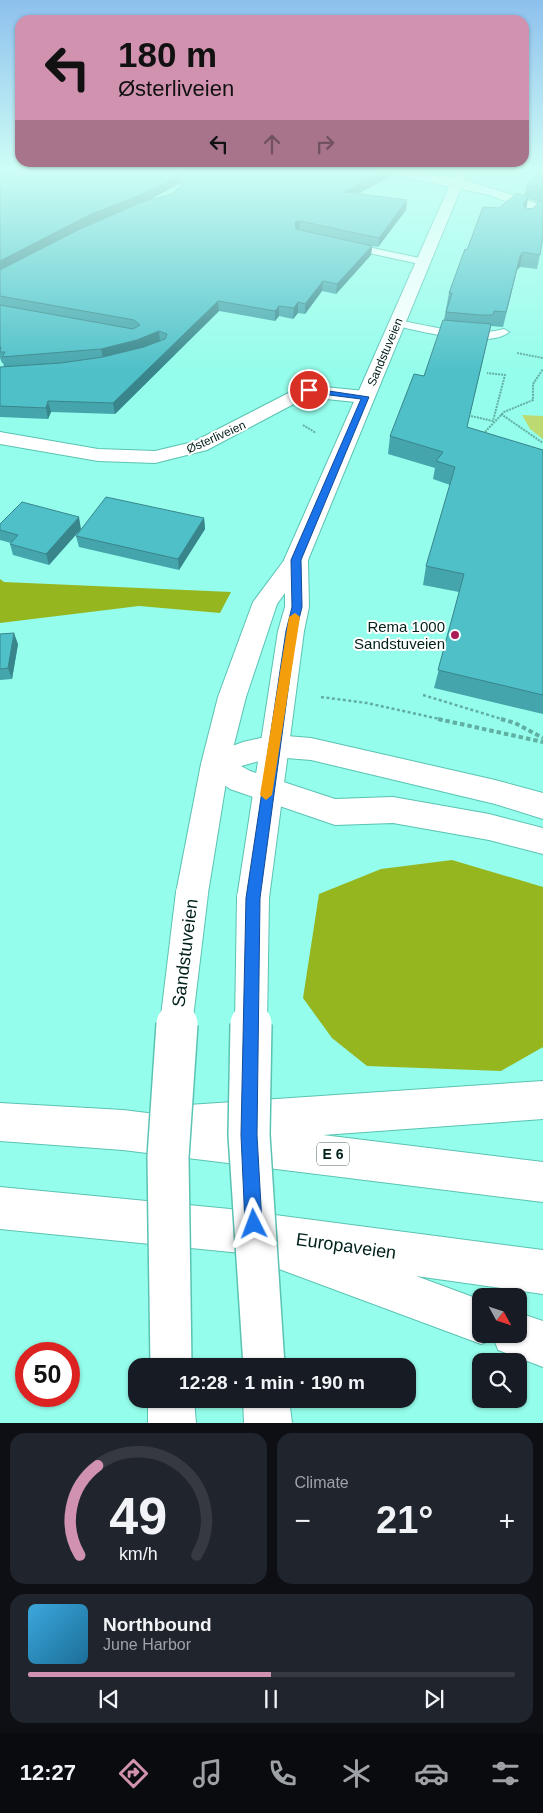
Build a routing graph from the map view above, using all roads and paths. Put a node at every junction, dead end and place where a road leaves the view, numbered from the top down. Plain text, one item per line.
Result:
1 (434, 237) edge
2 (336, 243) edge
3 (424, 262) junction
4 (397, 323) junction
5 (504, 332) edge
6 (543, 369) edge
7 (487, 373) edge
8 (365, 397) junction
9 (501, 414) junction
10 (471, 416) edge
11 (493, 421) junction
12 (484, 432) junction
13 (491, 434) edge
14 (0, 438) edge
15 (478, 439) edge
16 (543, 443) edge
17 (296, 560) junction
18 (423, 695) dead end
19 (321, 697) dead end
20 (543, 738) edge
21 (543, 742) edge
22 (274, 746) junction
23 (215, 764) junction
24 (267, 789) junction
25 (543, 806) edge
26 (543, 841) edge
27 (538, 1102) edge
28 (0, 1122) edge
29 (123, 1130) junction
30 (543, 1182) edge
31 (0, 1208) edge
32 (230, 1230) junction
33 (543, 1272) edge
34 (472, 1319) edge
35 (528, 1339) edge
36 (543, 1344) edge
37 (170, 1358) edge
38 (263, 1358) edge
39 (171, 1408) edge
40 (267, 1408) edge
41 (172, 1423) edge
42 (268, 1423) edge

1 - 3 main road, Sandstuveien
2 - 3 lane
3 - 4 main road, Sandstuveien
4 - 5 lane
4 - 8 main road, Sandstuveien
6 - 9 path
7 - 11 path
8 - 14 main road, Østerliveien
8 - 17 main road, Sandstuveien
9 - 11 path
9 - 16 path
10 - 11 path
11 - 12 path
12 - 13 path
12 - 15 path
17 - 22 main road, Sandstuveien
17 - 23 main road, Sandstuveien
18 - 20 path
19 - 21 path
22 - 23 main road
22 - 24 main road, Sandstuveien
22 - 25 main road
23 - 24 main road
23 - 37 main road, Sandstuveien, bridge
24 - 26 main road
24 - 38 main road, Sandstuveien, bridge
27 - 29 main road, E 6
28 - 29 main road, E 6
29 - 30 main road, E 6
31 - 32 main road, Europaveien
32 - 33 main road, Europaveien
32 - 34 main road
35 - 36 main road
39 - 41 main road
40 - 42 main road

